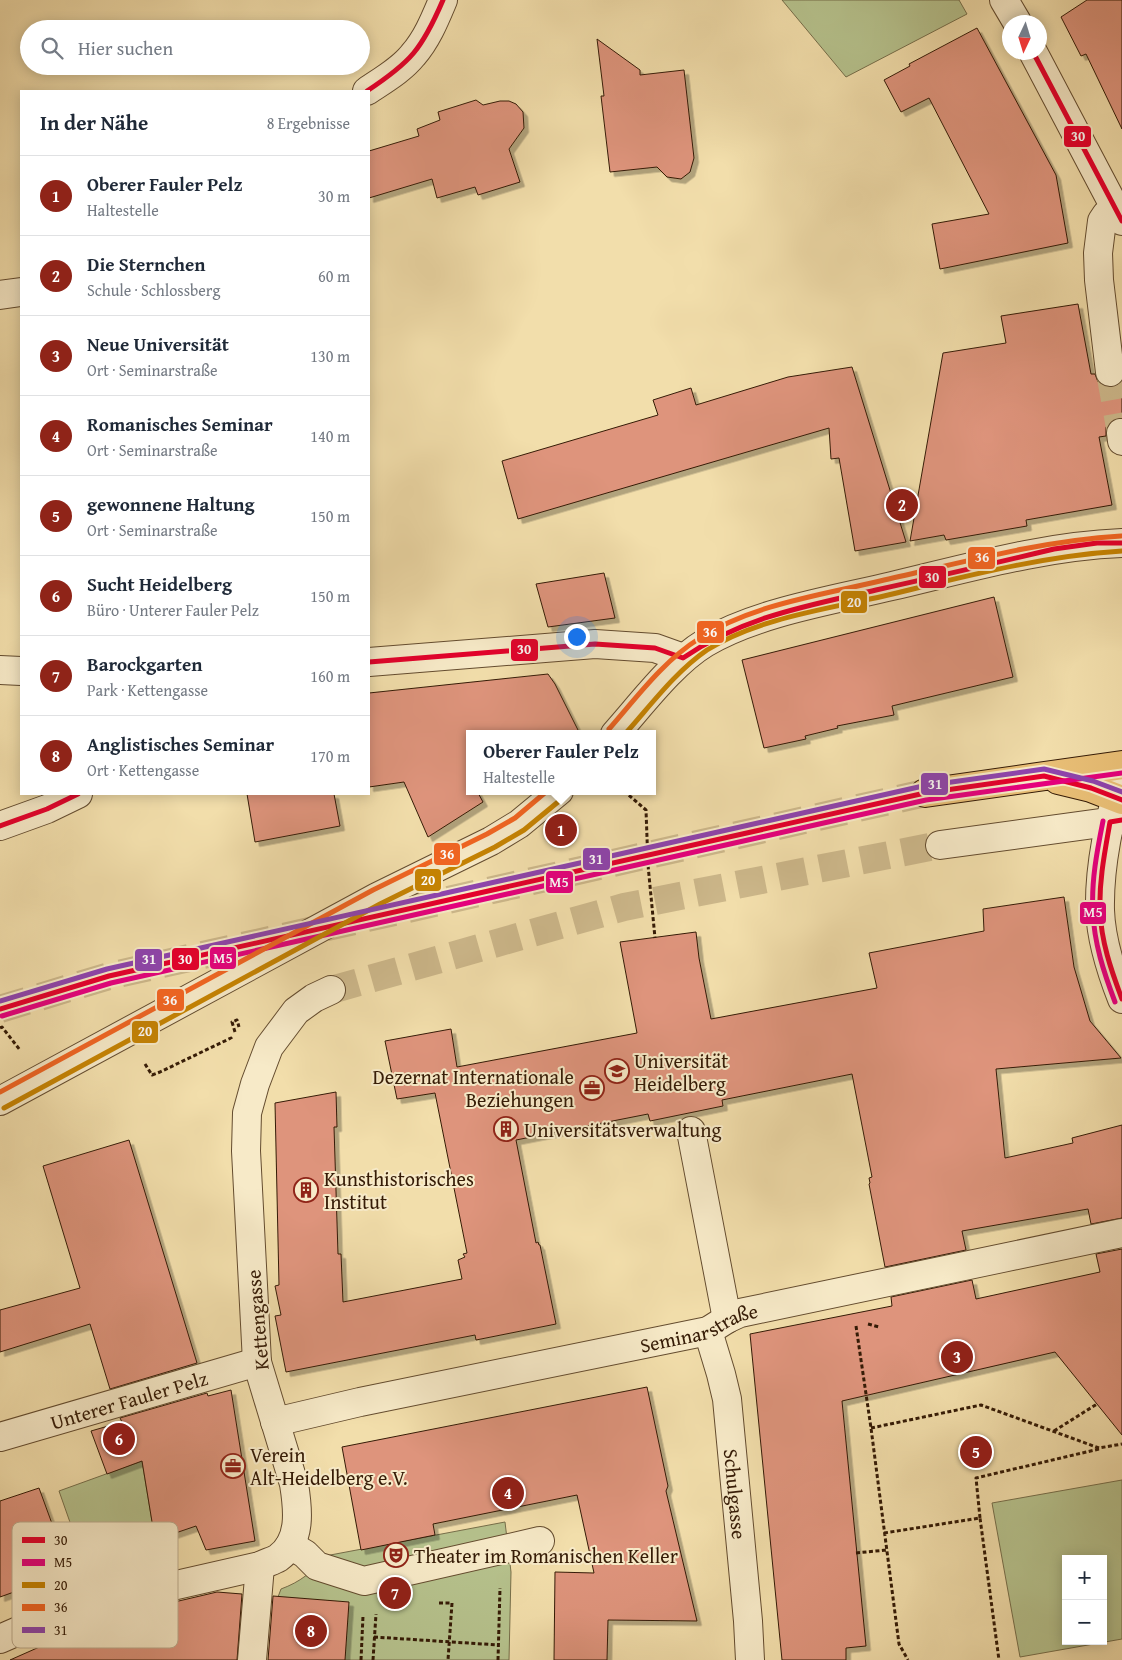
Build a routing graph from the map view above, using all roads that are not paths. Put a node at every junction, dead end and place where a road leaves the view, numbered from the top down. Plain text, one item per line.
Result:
1 (443, 0) edge
2 (1004, 0) edge
3 (1013, 15) edge
4 (1037, 60) edge
5 (368, 90) edge
6 (1118, 215) edge
7 (20, 292) edge
8 (0, 295) edge
9 (1110, 372) tunnel mouth
10 (1122, 543) edge
11 (683, 658) junction
12 (370, 662) edge
13 (0, 670) edge
14 (20, 671) edge
15 (619, 730) edge
16 (1122, 765) edge
17 (1044, 776) junction
18 (925, 793) tunnel mouth
19 (76, 795) edge
20 (554, 795) edge
21 (1119, 801) edge
22 (0, 826) edge
23 (940, 845) tunnel mouth
24 (331, 990) tunnel mouth
25 (1122, 999) edge
26 (0, 1101) edge
27 (691, 1131) dead end
28 (1122, 1233) edge
29 (718, 1325) junction
30 (257, 1362) junction
31 (275, 1422) junction
32 (0, 1437) edge
33 (540, 1541) dead end
34 (290, 1545) junction
35 (260, 1566) junction
36 (178, 1585) edge
37 (12, 1634) edge
38 (0, 1639) edge
39 (252, 1660) edge
40 (750, 1660) edge

1 - 5 street
2 - 3 street
4 - 6 street
6 - 9 street
7 - 8 street
10 - 11 street
11 - 12 street
11 - 15 street
13 - 14 street
16 - 17 main road
17 - 18 main road
17 - 21 main road
19 - 22 street
20 - 26 street
21 - 23 street
21 - 25 street
24 - 30 street, Kettengasse
27 - 29 street, Schulgasse
28 - 29 street, Seminarstraße
29 - 31 street, Seminarstraße
29 - 40 street, Schulgasse
30 - 31 street, Kettengasse
30 - 32 street, Unterer Fauler Pelz
31 - 34 street, Kettengasse
33 - 34 street
34 - 35 street
35 - 36 street
35 - 39 street
37 - 38 street

